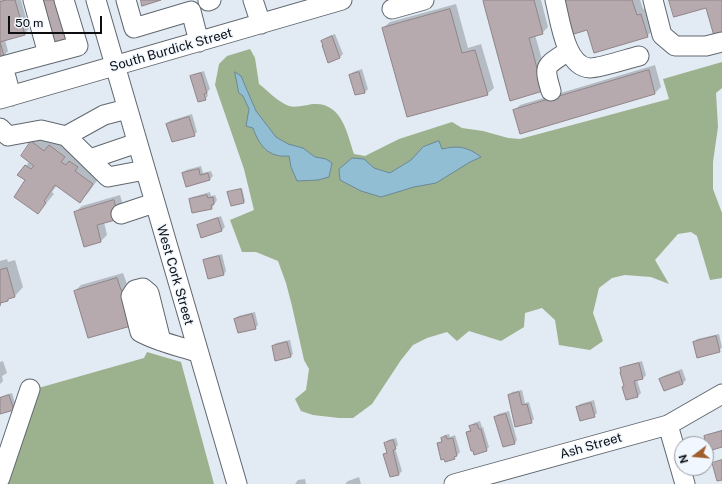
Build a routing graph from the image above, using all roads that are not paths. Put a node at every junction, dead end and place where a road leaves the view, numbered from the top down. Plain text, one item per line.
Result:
1 (33, 0) edge
2 (64, 0) edge
3 (96, 0) edge
4 (126, 0) edge
5 (253, 0) edge
6 (342, 0) edge
7 (424, 0) edge
8 (555, 0) edge
9 (653, 0) edge
10 (392, 9) dead end
11 (261, 24) junction
12 (104, 29) junction
13 (199, 42) junction
14 (722, 42) edge
15 (62, 47) junction
16 (568, 51) junction
17 (639, 56) dead end
18 (2, 65) edge
19 (115, 66) junction
20 (71, 79) junction
21 (551, 91) dead end
22 (6, 97) edge
23 (127, 109) junction
24 (0, 128) edge
25 (66, 136) junction
26 (137, 144) junction
27 (90, 159) junction
28 (145, 170) junction
29 (154, 203) junction
30 (122, 214) dead end
31 (161, 341) dead end
32 (197, 352) junction
33 (30, 389) dead end
34 (722, 394) edge
35 (668, 425) junction
36 (0, 478) edge
37 (460, 483) edge
38 (237, 484) edge
39 (685, 484) edge

1 - 15 street
2 - 15 street
3 - 12 street, West Cork Street
4 - 13 street
5 - 11 street
6 - 11 street, South Burdick Street
7 - 10 street
8 - 16 street
9 - 14 street
11 - 13 street, South Burdick Street
12 - 15 street
12 - 19 street, West Cork Street
13 - 19 street, South Burdick Street
15 - 18 street
15 - 20 street
16 - 17 street
16 - 21 street
18 - 22 street
19 - 20 street, South Burdick Street
19 - 23 street, West Cork Street
20 - 22 street, South Burdick Street
23 - 25 street
23 - 26 street, West Cork Street
24 - 25 street
25 - 27 street
26 - 27 street
26 - 28 street, West Cork Street
27 - 28 street
28 - 29 street, West Cork Street
29 - 30 street
29 - 32 street, West Cork Street
31 - 32 street
32 - 38 street, West Cork Street
33 - 36 street
34 - 35 street, Ash Street
35 - 37 street, Ash Street
35 - 39 street

